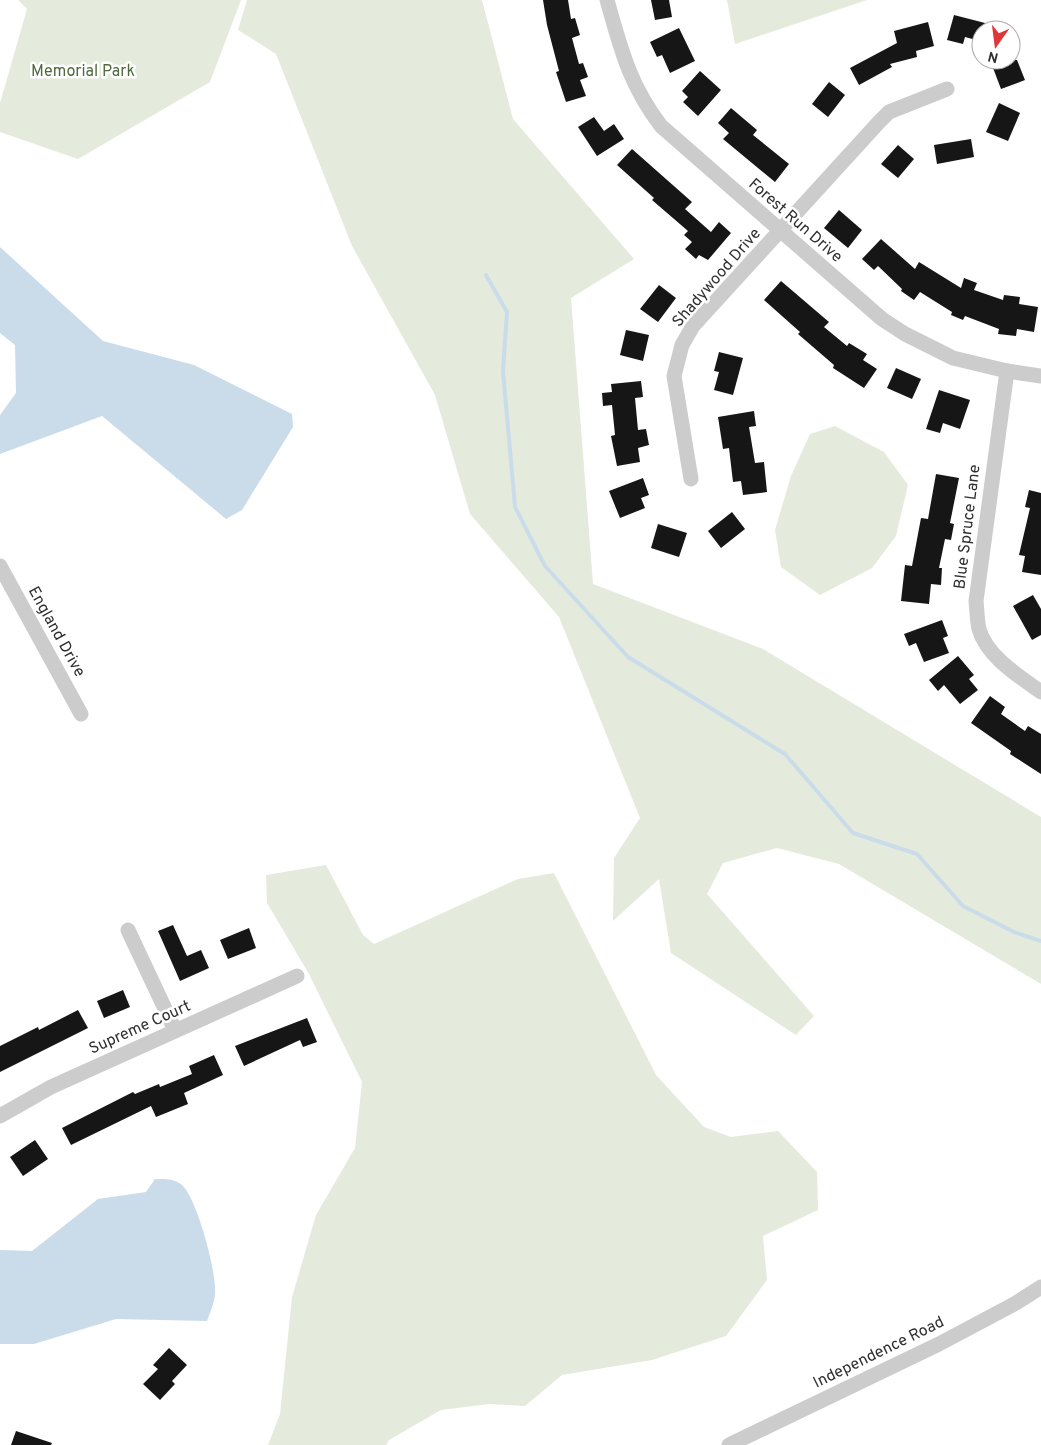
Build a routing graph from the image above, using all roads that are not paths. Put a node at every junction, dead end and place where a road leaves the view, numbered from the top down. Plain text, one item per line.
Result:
1 (606, 0) edge
2 (947, 89) dead end
3 (781, 231) junction
4 (1007, 371) junction
5 (1041, 376) edge
6 (691, 479) dead end
7 (0, 566) edge
8 (1041, 692) edge
9 (80, 714) dead end
10 (128, 930) dead end
11 (297, 976) dead end
12 (175, 1030) junction
13 (0, 1116) edge
14 (1038, 1294) edge
15 (729, 1445) edge

1 - 3 street, Forest Run Drive
2 - 3 street, Shadywood Drive
3 - 4 street, Forest Run Drive
3 - 6 street, Shadywood Drive
4 - 5 street, Forest Run Drive
4 - 8 street, Blue Spruce Lane
7 - 9 street, England Drive
10 - 12 street
11 - 12 street, Supreme Court
12 - 13 street, Supreme Court
14 - 15 street, Independence Road

